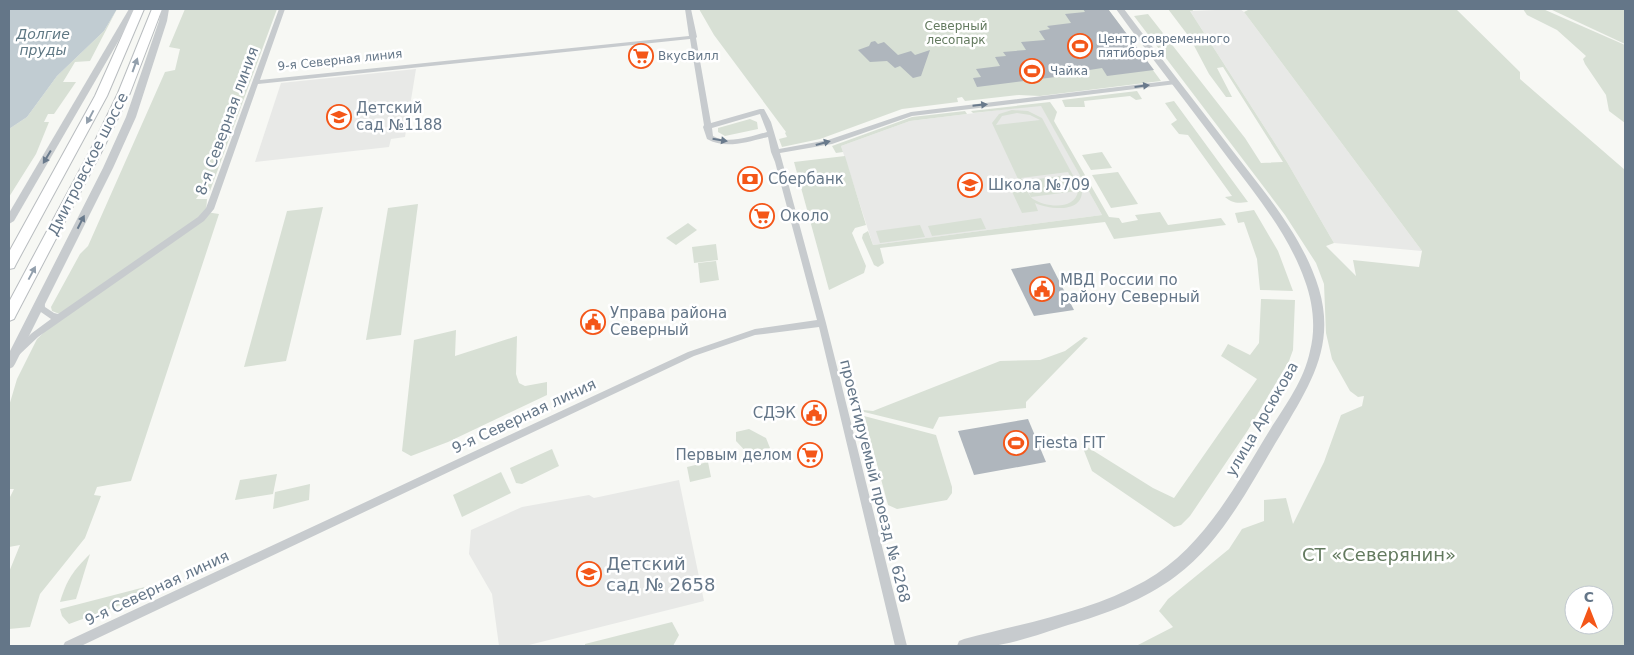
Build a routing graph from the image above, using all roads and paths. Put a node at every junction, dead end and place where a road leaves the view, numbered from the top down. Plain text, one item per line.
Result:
1 (133, 9) edge
2 (139, 9) edge
3 (157, 9) edge
4 (165, 9) edge
5 (283, 9) edge
6 (688, 9) edge
7 (1120, 9) edge
8 (694, 37) junction
9 (256, 82) junction
10 (1176, 82) junction
11 (708, 127) junction
12 (770, 134) junction
13 (775, 152) junction
14 (9, 221) edge
15 (9, 264) edge
16 (41, 299) junction
17 (9, 315) edge
18 (61, 318) junction
19 (822, 322) junction
20 (10, 361) edge
21 (69, 646) edge
22 (901, 646) edge
23 (964, 646) edge

1 -> 14 street
2 -> 15 highway, Дмитровское шоссе
17 -> 3 highway, Дмитровское шоссе
16 -> 4 street
5 - 9 street, 8-я Северная линия
6 - 8 street
7 - 10 street, улица Арсюкова
8 - 9 street, 9-я Северная линия
8 - 11 street
9 - 18 street, 8-я Северная линия
13 -> 10 street
10 - 23 street, улица Арсюкова
11 -> 12 street
11 - 12 street
12 - 13 street
13 - 19 street
16 - 18 street
16 - 20 street
18 - 20 street, 8-я Северная линия
19 - 21 street, 9-я Северная линия
19 - 22 street, проектируемый проезд № 6268

